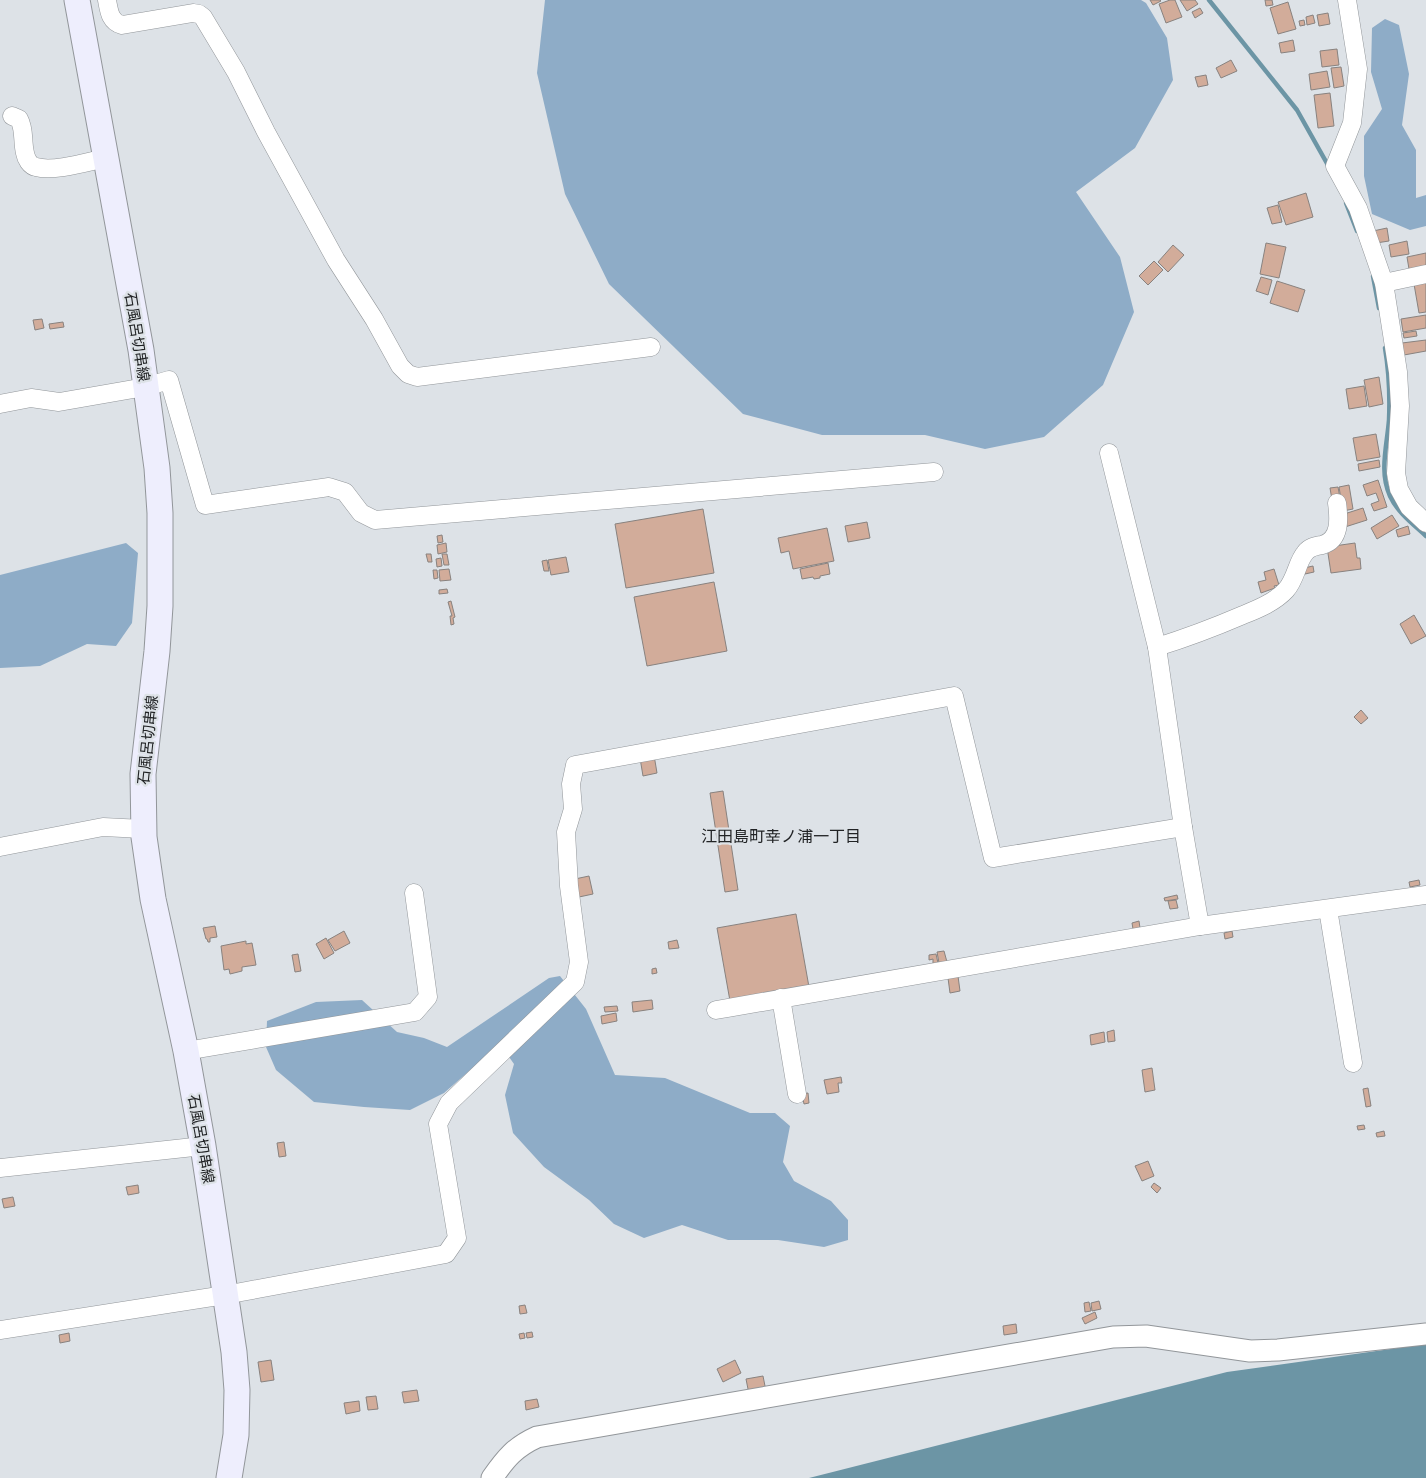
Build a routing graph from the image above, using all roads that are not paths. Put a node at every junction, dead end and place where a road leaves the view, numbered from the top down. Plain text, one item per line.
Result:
1 (77, 0) edge
2 (107, 0) edge
3 (1347, 0) edge
4 (12, 116) dead end
5 (106, 158) junction
6 (1426, 274) edge
7 (1384, 283) junction
8 (651, 347) dead end
9 (145, 387) junction
10 (0, 404) edge
11 (1109, 453) dead end
12 (934, 472) dead end
13 (1337, 503) dead end
14 (1426, 523) edge
15 (1157, 647) junction
16 (1183, 827) junction
17 (143, 830) junction
18 (0, 847) edge
19 (414, 893) dead end
20 (1426, 895) edge
21 (1328, 909) junction
22 (1200, 926) junction
23 (781, 998) junction
24 (716, 1010) dead end
25 (186, 1051) junction
26 (1353, 1063) dead end
27 (797, 1094) dead end
28 (203, 1146) junction
29 (0, 1168) edge
30 (225, 1295) junction
31 (0, 1330) edge
32 (1426, 1334) edge
33 (229, 1478) edge
34 (492, 1478) edge

1 - 5 main road, 石風呂切串線
2 - 8 street
3 - 7 street
4 - 5 street
5 - 9 main road, 石風呂切串線
6 - 7 street
7 - 14 street
9 - 10 street
9 - 12 street
9 - 17 main road, 石風呂切串線
11 - 15 street
13 - 15 street
15 - 16 street
16 - 22 street
16 - 30 street
17 - 18 street
17 - 25 main road, 石風呂切串線
19 - 25 street
20 - 21 street
21 - 22 street
21 - 26 street
22 - 23 street
23 - 24 street
23 - 27 street
25 - 28 main road, 石風呂切串線
28 - 29 street
28 - 30 main road, 石風呂切串線
30 - 31 street
30 - 33 main road, 石風呂切串線
32 - 34 street

